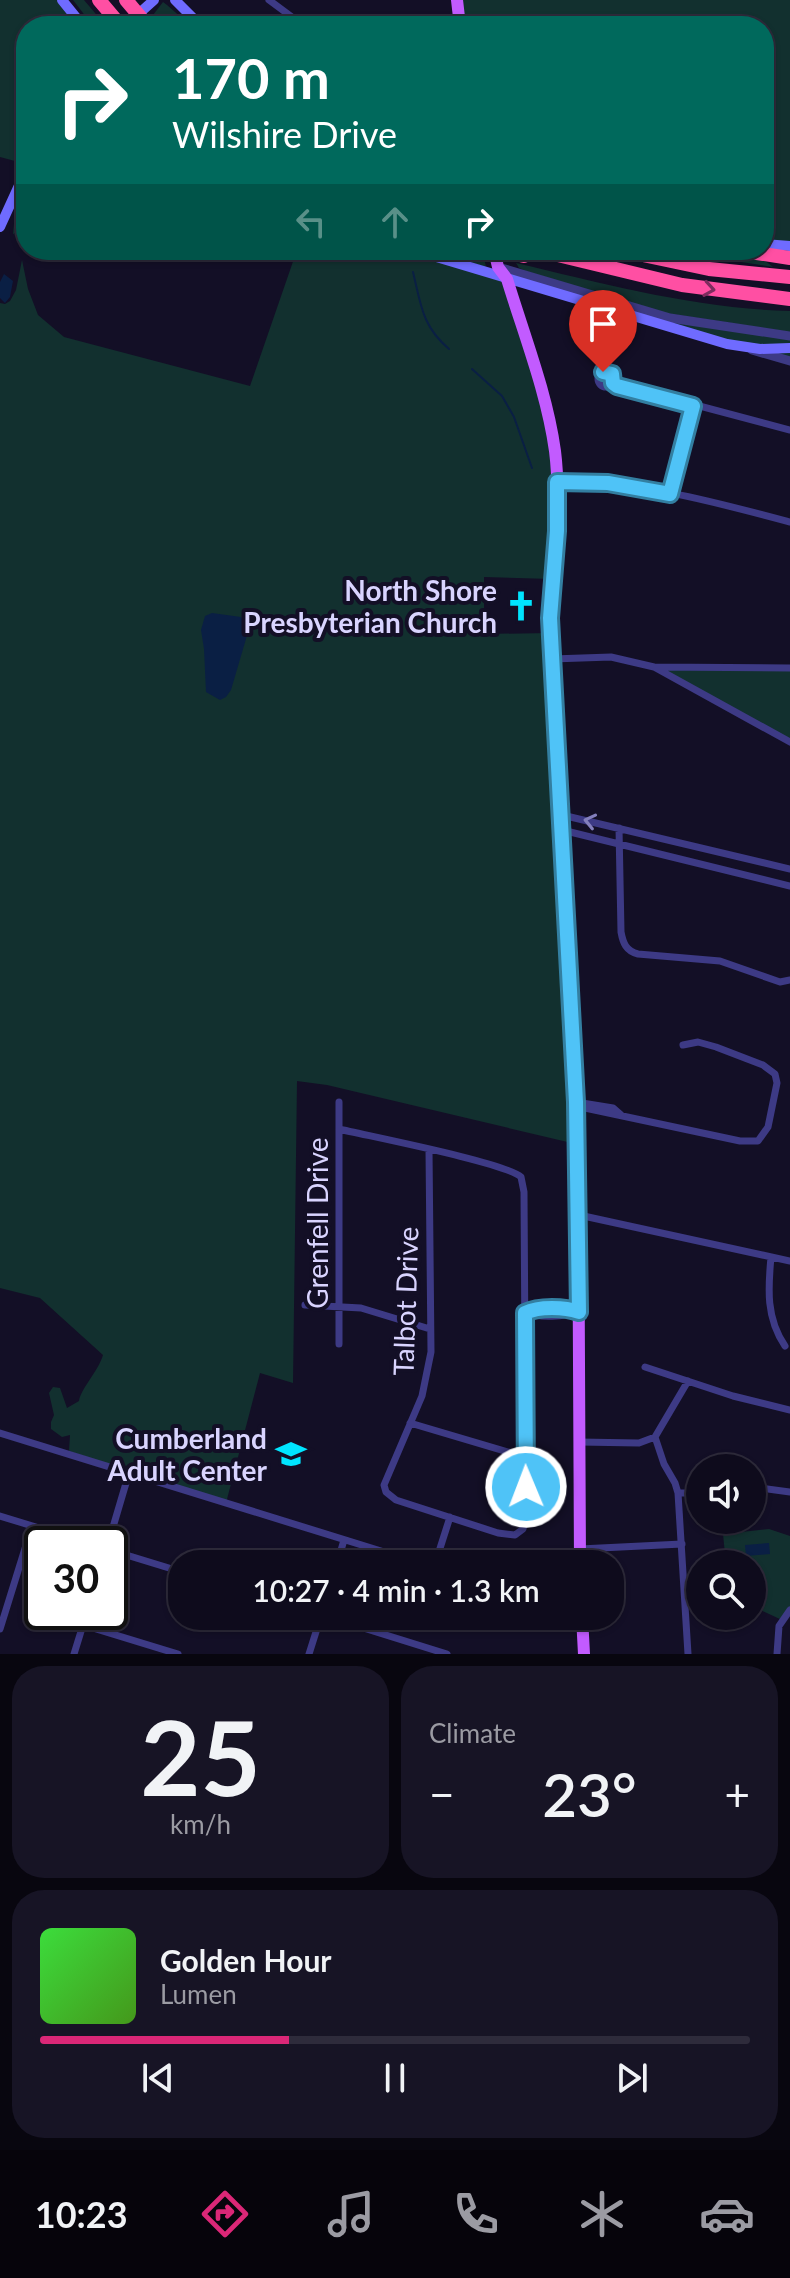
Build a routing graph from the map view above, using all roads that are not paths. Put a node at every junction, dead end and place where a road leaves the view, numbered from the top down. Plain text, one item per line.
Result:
1 (99, 0) edge
2 (126, 0) edge
3 (154, 0) edge
4 (175, 0) edge
5 (269, 0) edge
6 (113, 16) edge
7 (135, 16) edge
8 (140, 16) edge
9 (191, 16) edge
10 (291, 16) edge
11 (16, 192) edge
12 (0, 227) edge
13 (454, 260) edge
14 (499, 260) edge
15 (503, 260) edge
16 (573, 260) edge
17 (666, 260) edge
18 (504, 272) junction
19 (790, 277) edge
20 (790, 299) edge
21 (790, 336) edge
22 (741, 347) junction
23 (790, 348) edge
24 (790, 361) edge
25 (613, 383) dead end
26 (693, 406) junction
27 (790, 430) edge
28 (557, 482) junction
29 (670, 494) junction
30 (790, 522) edge
31 (552, 659) junction
32 (654, 667) junction
33 (790, 668) edge
34 (790, 742) edge
35 (562, 815) junction
36 (619, 828) junction
37 (562, 830) junction
38 (619, 844) junction
39 (790, 869) edge
40 (790, 886) edge
41 (789, 981) edge
42 (683, 1045) dead end
43 (339, 1102) dead end
44 (576, 1102) junction
45 (339, 1129) junction
46 (429, 1150) junction
47 (579, 1215) junction
48 (771, 1257) junction
49 (790, 1261) edge
50 (305, 1305) dead end
51 (340, 1305) junction
52 (579, 1312) junction
53 (525, 1313) junction
54 (430, 1329) junction
55 (339, 1344) dead end
56 (785, 1346) dead end
57 (645, 1367) dead end
58 (688, 1381) junction
59 (790, 1410) edge
60 (410, 1423) junction
61 (0, 1433) edge
62 (655, 1437) junction
63 (579, 1442) junction
64 (525, 1457) junction
65 (129, 1473) junction
66 (766, 1489) edge
67 (790, 1492) edge
68 (678, 1493) junction
69 (686, 1493) edge
70 (0, 1516) edge
71 (450, 1517) junction
72 (32, 1526) edge
73 (113, 1526) edge
74 (344, 1540) junction
75 (682, 1544) junction
76 (580, 1549) joint
77 (341, 1550) edge
78 (377, 1550) edge
79 (439, 1550) edge
80 (24, 1552) edge
81 (128, 1556) edge
82 (168, 1568) edge
83 (790, 1610) edge
84 (0, 1629) edge
85 (81, 1630) edge
86 (99, 1630) edge
87 (318, 1630) edge
88 (369, 1630) edge
89 (583, 1630) edge
90 (74, 1654) edge
91 (178, 1654) edge
92 (309, 1654) edge
93 (447, 1654) edge
94 (584, 1654) edge
95 (688, 1654) edge
96 (777, 1654) edge

1 - 6 highway
2 - 8 highway, bridge
3 - 7 main road
4 - 9 main road
5 - 10 street
11 - 12 main road
13 - 18 main road
14 - 18 main road
15 - 18 main road
16 -> 20 highway
17 - 19 highway
18 - 21 street
18 - 22 main road
18 - 28 main road
22 - 23 main road
22 - 24 street
25 - 26 street
26 - 27 street
26 - 29 street
28 - 29 street
28 - 31 main road
29 - 30 street
31 - 32 street
31 - 35 main road
32 - 33 street
32 - 34 street
36 -> 35 street
35 - 37 main road
36 - 38 street
36 - 39 street
37 - 38 street
37 - 44 main road
38 - 40 street
38 - 41 street
42 - 44 street
43 - 45 street, Grenfell Drive
44 - 47 main road
45 - 46 street
45 - 51 street, Grenfell Drive
46 - 53 street
46 - 54 street, Talbot Drive
47 - 48 street
47 - 52 main road
48 - 49 street
48 - 56 street
50 - 51 street
51 - 54 street
51 - 55 street, Grenfell Drive
52 - 53 street
52 - 63 main road
53 - 64 street
54 - 60 street, Talbot Drive
57 - 58 street
58 - 59 street
58 - 62 street
60 - 64 street
60 - 71 street, Talbot Drive
61 - 65 street
62 - 63 street
62 - 68 street
63 - 76 main road
64 - 71 street
65 - 73 street
65 - 74 street
66 - 67 street
68 - 69 street
68 - 75 street
70 - 72 street
71 - 79 street
74 - 77 street
74 - 78 street
75 - 76 street
75 - 95 street
80 - 84 street
81 - 82 street
83 - 96 street
85 - 90 street
86 - 91 street
87 - 92 street
88 - 93 street
89 - 94 main road

